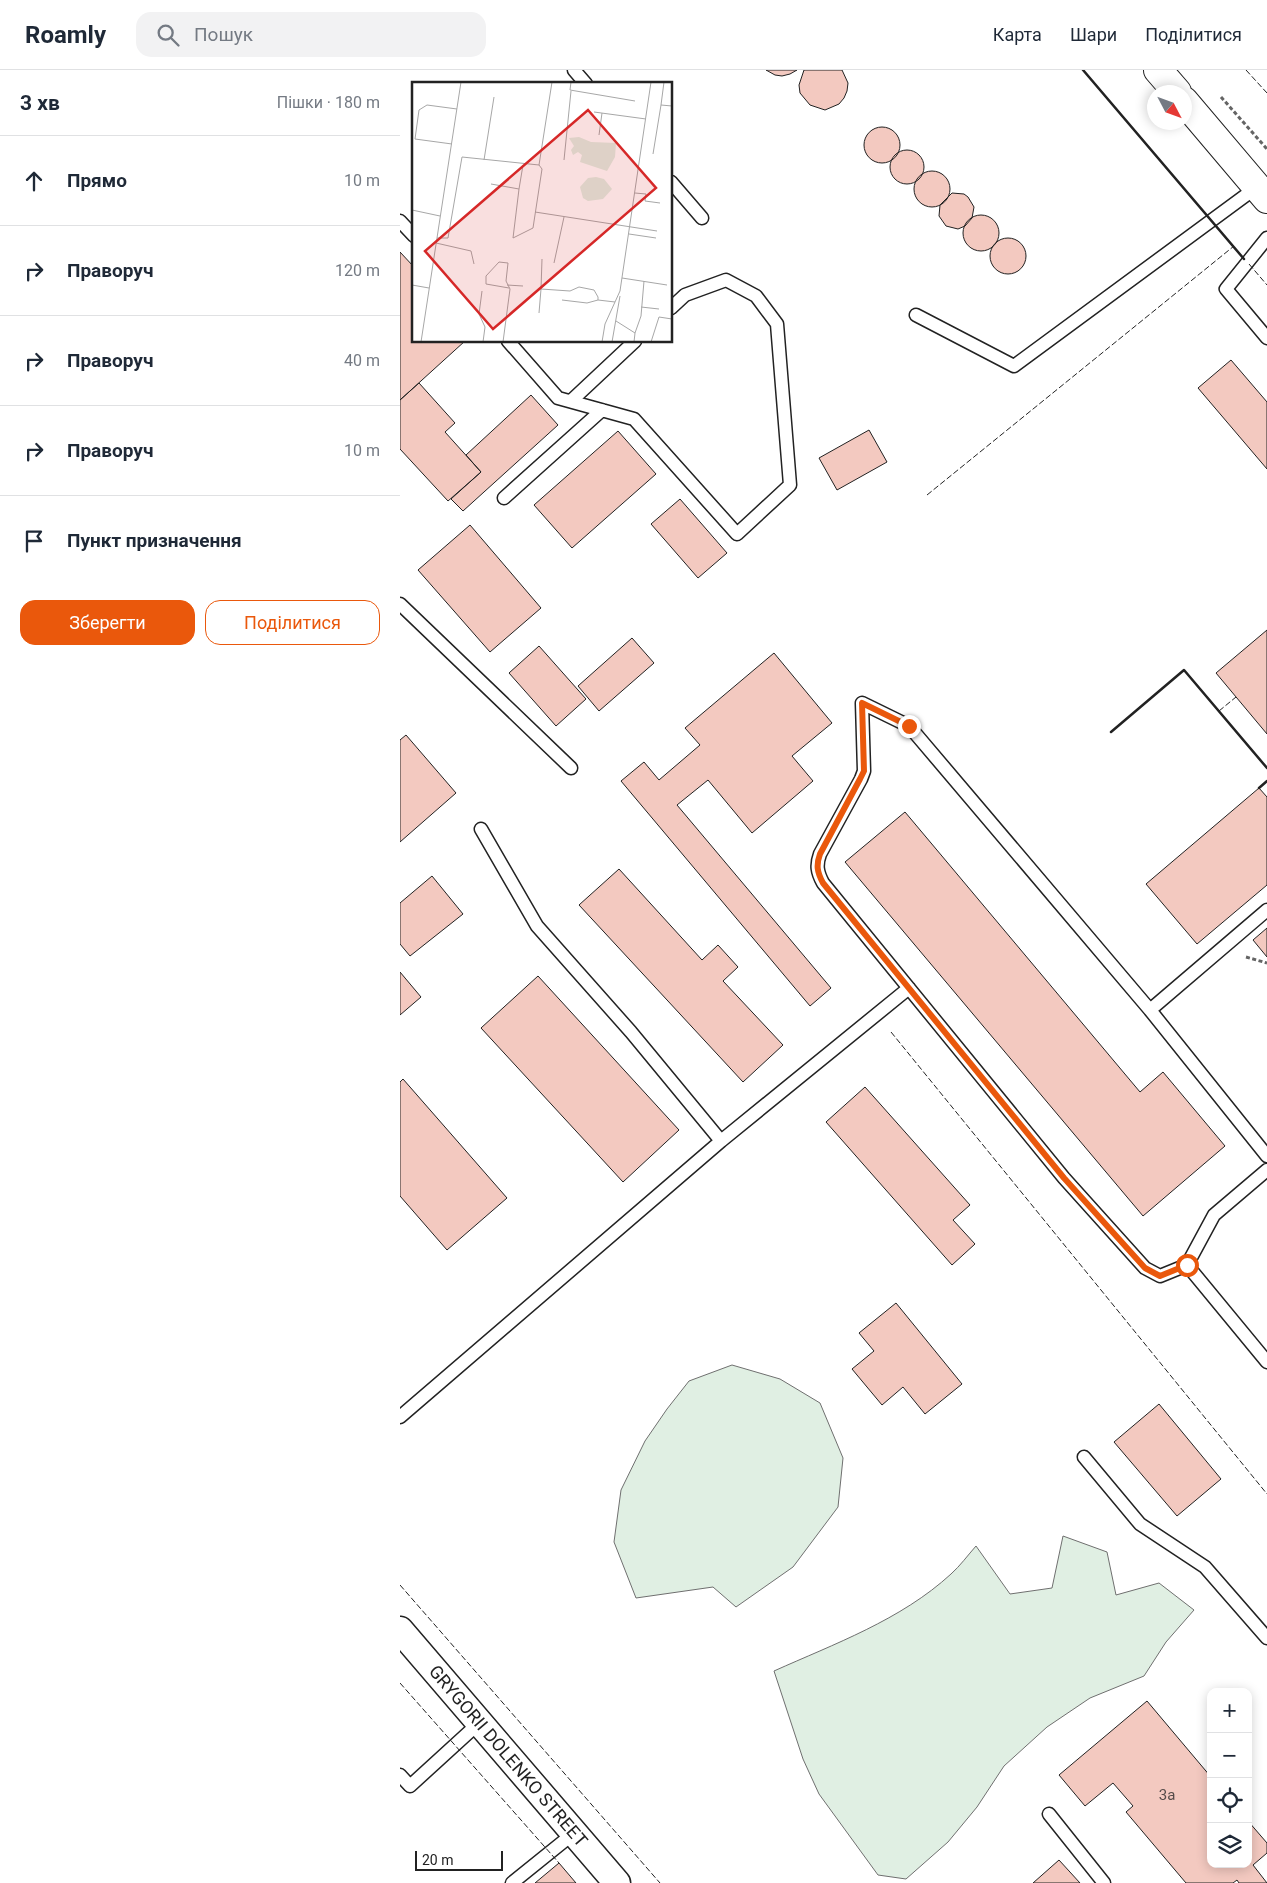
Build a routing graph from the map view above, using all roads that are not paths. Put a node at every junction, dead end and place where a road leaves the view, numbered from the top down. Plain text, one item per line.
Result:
1 (574, 70) edge
2 (1158, 70) edge
3 (584, 82) edge
4 (1171, 85) edge
5 (1192, 110) edge
6 (672, 183) edge
7 (1262, 193) edge
8 (702, 218) dead end
9 (400, 221) edge
10 (412, 234) edge
11 (1267, 238) edge
12 (672, 307) edge
13 (916, 315) dead end
14 (1267, 338) edge
15 (509, 342) edge
16 (635, 342) edge
17 (572, 401) junction
18 (602, 410) junction
19 (504, 498) dead end
20 (400, 604) edge
21 (571, 768) dead end
22 (481, 829) dead end
23 (1267, 910) edge
24 (909, 988) junction
25 (1150, 1010) junction
26 (721, 1141) junction
27 (1267, 1156) edge
28 (1267, 1170) edge
29 (1187, 1265) junction
30 (1267, 1362) edge
31 (400, 1417) edge
32 (1084, 1457) dead end
33 (400, 1630) edge
34 (1267, 1638) edge
35 (479, 1723) junction
36 (400, 1775) edge
37 (1049, 1814) dead end
38 (574, 1833) junction
39 (512, 1883) edge
40 (617, 1883) edge
41 (1104, 1883) edge

1 - 3 lane
2 - 4 street
5 - 7 street
6 - 8 lane
7 - 13 lane
9 - 10 lane
11 - 14 lane
12 - 18 lane
15 - 17 lane
16 - 17 lane
17 - 18 lane
18 - 19 lane
20 - 21 lane
22 - 26 lane
23 - 25 lane
24 - 25 lane
24 - 26 lane
24 - 29 lane
25 - 27 lane
26 - 31 lane
28 - 29 lane
29 - 30 lane
32 - 34 lane
33 - 35 street, GRYGORII DOLENKO STREET
35 - 36 lane
35 - 38 street, GRYGORII DOLENKO STREET
37 - 41 lane
38 - 39 lane
38 - 40 street, GRYGORII DOLENKO STREET

